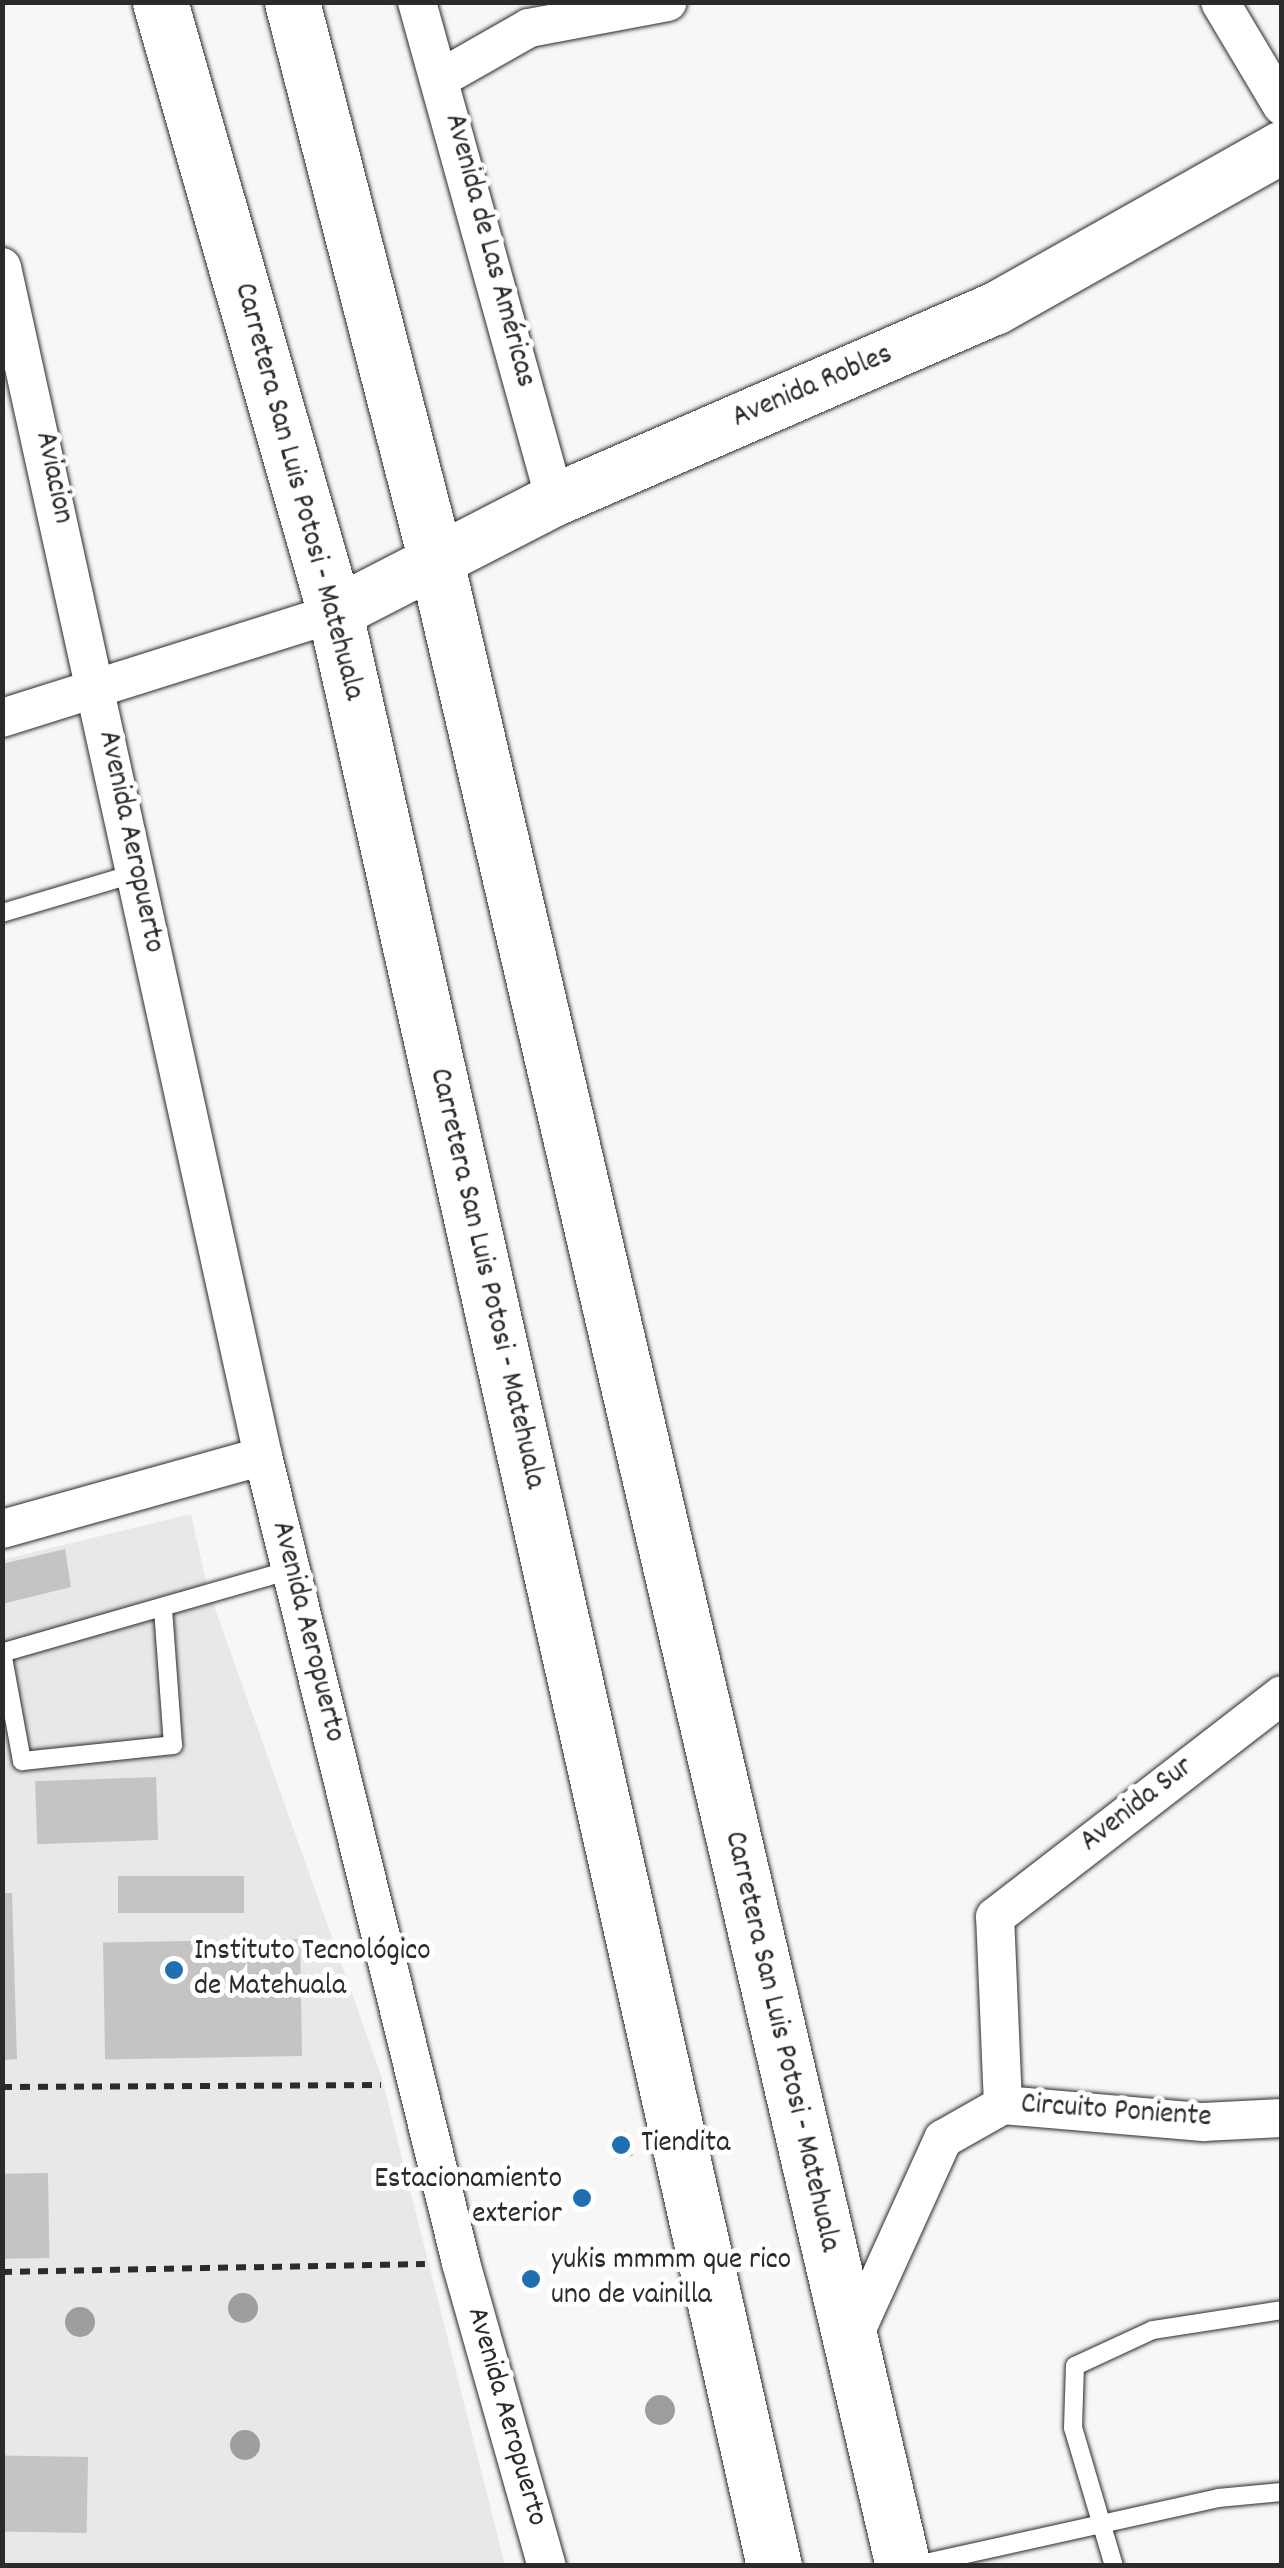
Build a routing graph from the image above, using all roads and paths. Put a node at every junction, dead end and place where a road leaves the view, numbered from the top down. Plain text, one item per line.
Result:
1 (160, 2) edge
2 (292, 2) edge
3 (417, 2) edge
4 (668, 2) edge
5 (1220, 2) edge
6 (441, 78) junction
7 (1282, 106) edge
8 (1282, 146) edge
9 (2, 267) edge
10 (556, 500) junction
11 (436, 561) junction
12 (335, 613) junction
13 (96, 691) junction
14 (2, 718) edge
15 (136, 874) junction
16 (2, 913) edge
17 (263, 1456) junction
18 (2, 1528) edge
19 (290, 1570) junction
20 (163, 1608) junction
21 (5, 1652) edge
22 (1282, 1695) edge
23 (417, 2085) junction
24 (2, 2086) edge
25 (1003, 2105) junction
26 (1282, 2118) edge
27 (462, 2263) junction
28 (2, 2272) edge
29 (1282, 2310) edge
30 (850, 2344) junction
31 (1282, 2492) edge
32 (1103, 2524) junction
33 (548, 2566) edge
34 (774, 2566) edge
35 (903, 2566) edge
36 (912, 2566) edge
37 (1114, 2566) edge

1 - 12 highway, Carretera San Luis Potosi - Matehuala
2 - 11 highway, Carretera San Luis Potosi - Matehuala
3 - 6 street, Avenida de Las Américas
4 - 6 street
5 - 7 street
6 - 10 street, Avenida de Las Américas
8 - 10 main road, Avenida Robles
9 - 13 street, Aviacion
10 - 11 main road, Avenida Robles
11 - 12 main road, Avenida Robles
11 - 30 highway, Carretera San Luis Potosi - Matehuala
12 - 13 street
12 - 34 highway, Carretera San Luis Potosi - Matehuala
13 - 14 street
13 - 15 street, Avenida Aeropuerto
15 - 16 lane
15 - 17 street, Avenida Aeropuerto
17 - 18 street
17 - 19 street, Avenida Aeropuerto
19 - 20 lane
19 - 23 street, Avenida Aeropuerto
20 - 21 lane
20 - 21 lane
22 - 25 street, Avenida Sur
23 - 24 path
23 - 27 street, Avenida Aeropuerto
25 - 26 street, Circuito Poniente
25 - 30 street, Circuito Poniente
27 - 28 path
27 - 33 street, Avenida Aeropuerto
29 - 32 lane
30 - 35 highway, Carretera San Luis Potosi - Matehuala
31 - 32 lane
32 - 36 lane
32 - 37 lane

